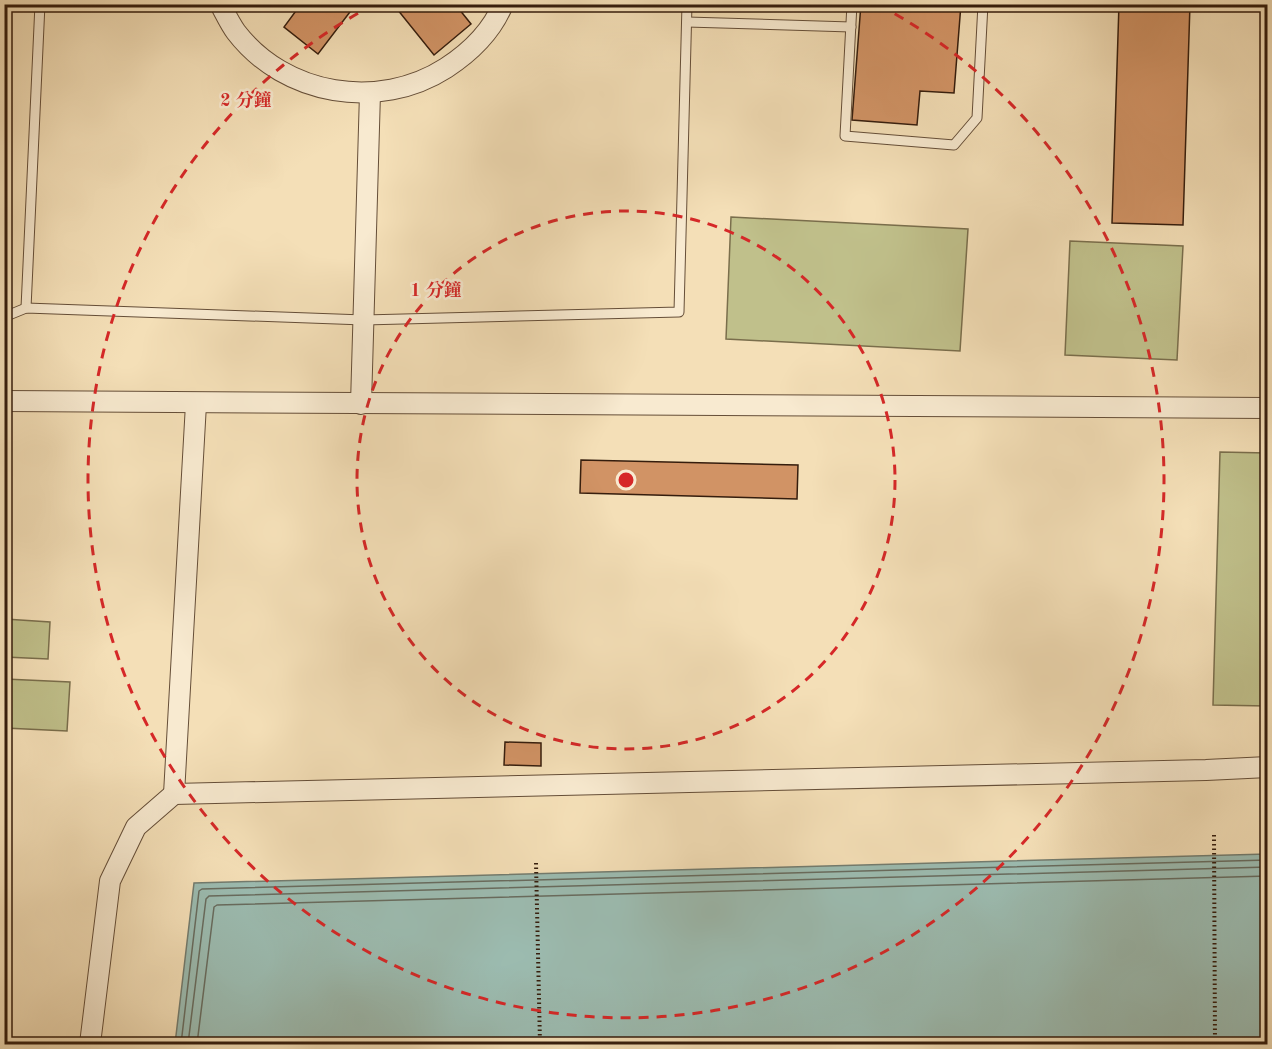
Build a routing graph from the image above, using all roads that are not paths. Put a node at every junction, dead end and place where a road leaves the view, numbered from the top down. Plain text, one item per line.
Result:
1 (40, 4) edge
2 (220, 4) edge
3 (503, 4) edge
4 (687, 4) edge
5 (852, 4) edge
6 (983, 4) edge
7 (687, 22) junction
8 (850, 27) junction
9 (370, 93) junction
10 (26, 308) junction
11 (4, 317) edge
12 (363, 320) junction
13 (4, 401) edge
14 (196, 404) junction
15 (361, 404) junction
16 (1268, 408) edge
17 (1268, 767) edge
18 (174, 794) junction
19 (90, 1044) edge

1 - 10 lane
2 - 9 street
3 - 9 street
4 - 7 lane
5 - 8 lane
6 - 8 lane
7 - 8 lane
7 - 12 lane
9 - 12 street
10 - 11 lane
10 - 12 lane
12 - 15 street
13 - 14 street
14 - 15 street
14 - 18 street
15 - 16 street
17 - 18 street
18 - 19 street

